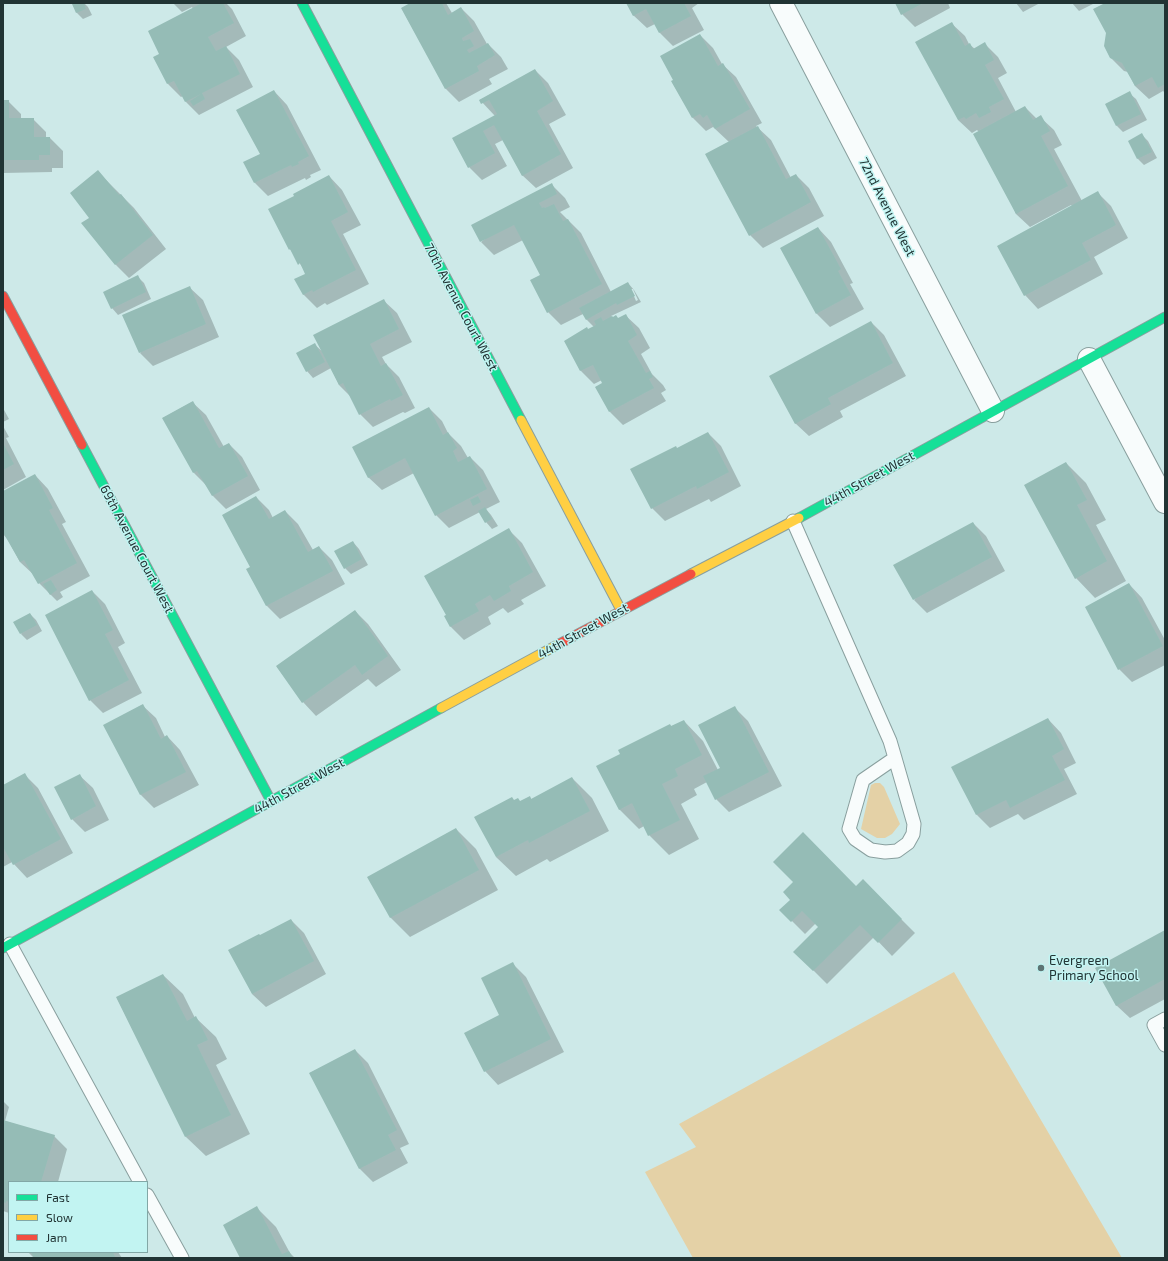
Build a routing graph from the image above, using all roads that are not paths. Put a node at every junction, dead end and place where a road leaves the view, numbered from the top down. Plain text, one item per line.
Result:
1 (302, 3) edge
2 (781, 3) edge
3 (3, 296) edge
4 (1165, 317) edge
5 (1089, 358) junction
6 (992, 411) junction
7 (1165, 502) edge
8 (793, 521) junction
9 (621, 610) junction
10 (895, 758) junction
11 (271, 801) junction
12 (7, 946) edge
13 (1165, 1019) edge
14 (1165, 1045) edge
15 (139, 1181) edge
16 (148, 1197) edge
17 (182, 1258) edge

1 - 9 street, 70th Avenue Court West
2 - 6 street, 72nd Avenue West
3 - 11 street, 69th Avenue Court West
4 - 5 street, 44th Street West
5 - 6 street, 44th Street West
5 - 7 street
6 - 8 street, 44th Street West
8 - 9 street, 44th Street West
8 - 10 lane
9 - 11 street, 44th Street West
10 - 10 lane
11 - 12 street, 44th Street West
12 - 15 lane
13 - 14 lane
16 - 17 lane

